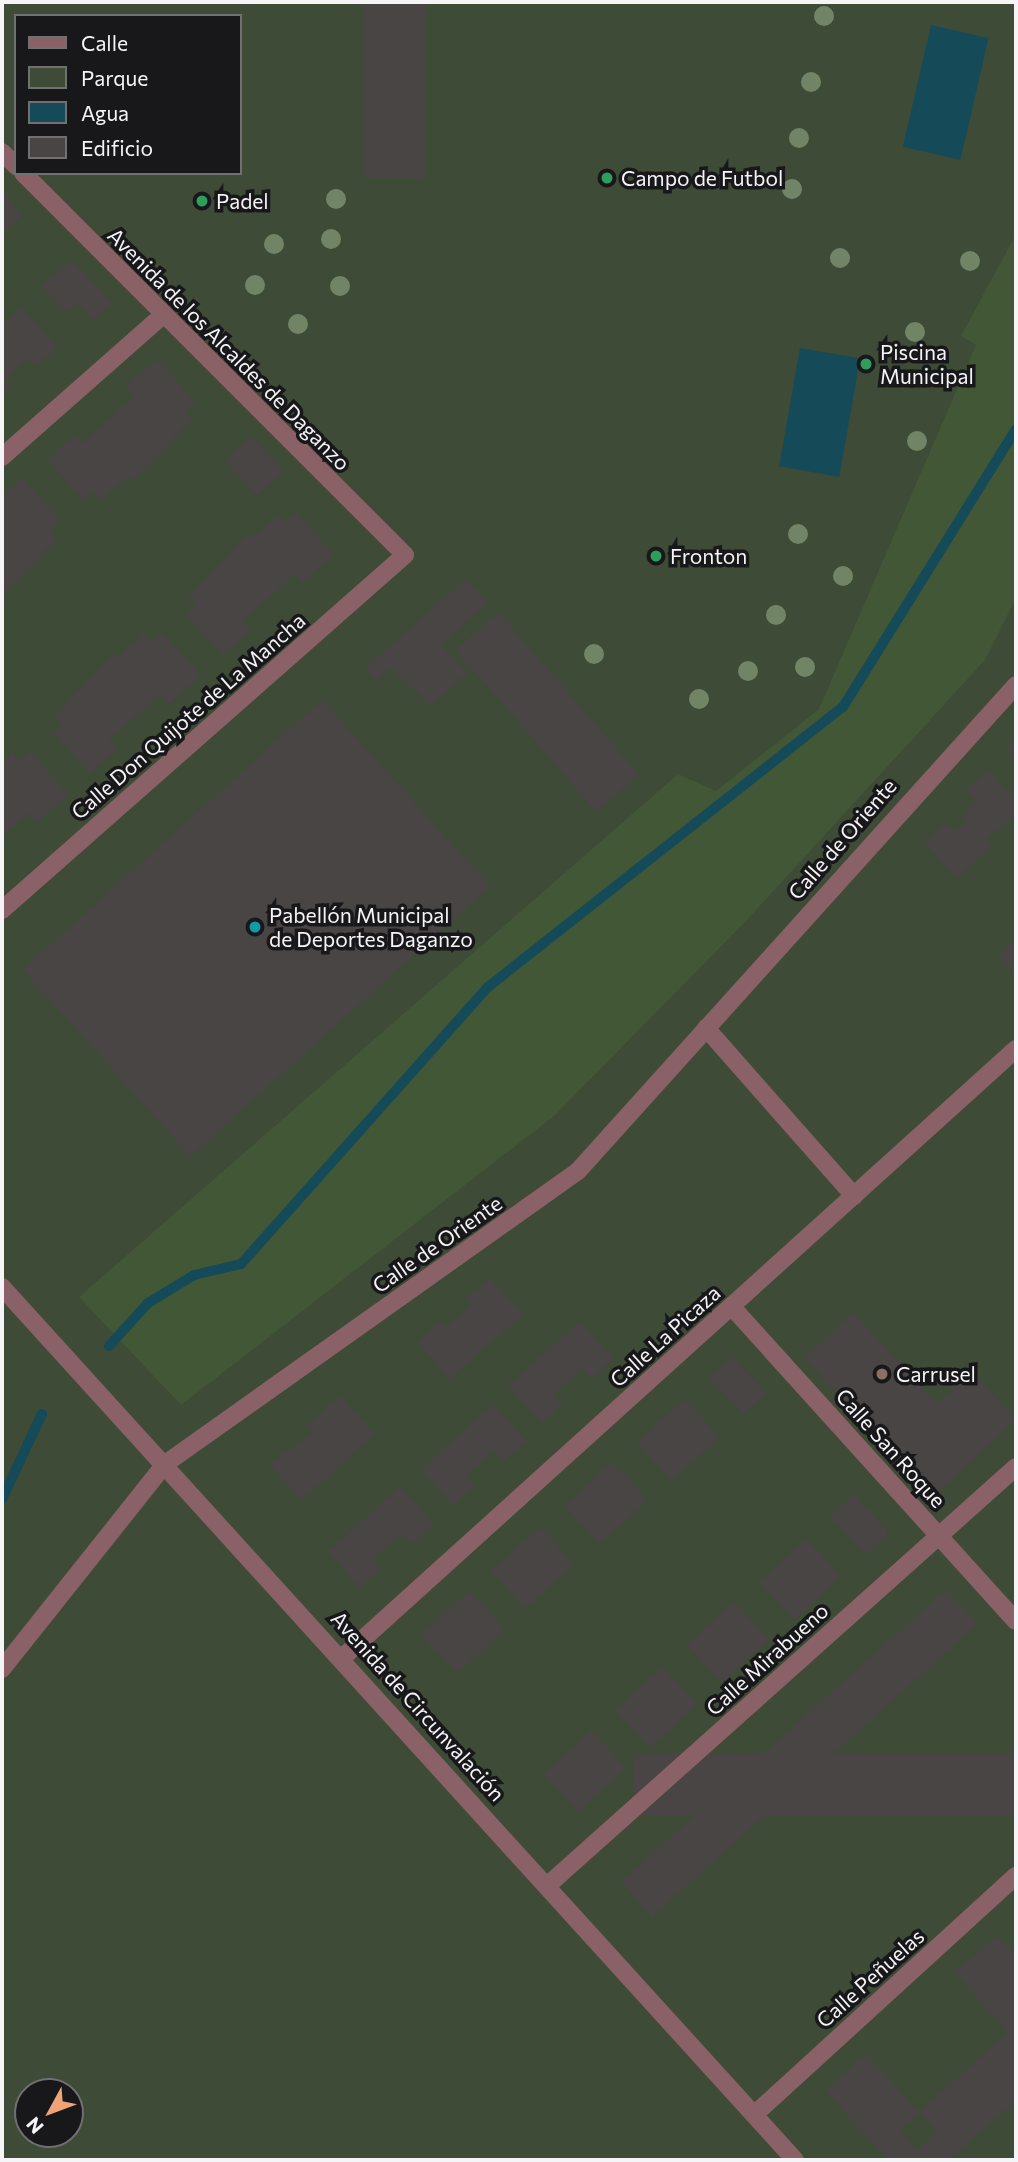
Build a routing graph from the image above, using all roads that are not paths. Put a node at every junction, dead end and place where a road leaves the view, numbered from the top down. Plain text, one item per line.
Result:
1 (25, 175) edge
2 (161, 317) junction
3 (2, 457) edge
4 (405, 555) joint
5 (1016, 685) edge
6 (2, 910) edge
7 (706, 1028) junction
8 (1016, 1049) edge
9 (854, 1196) junction
10 (2, 1287) edge
11 (732, 1307) junction
12 (165, 1464) junction
13 (1016, 1467) edge
14 (940, 1535) junction
15 (1016, 1621) edge
16 (343, 1657) junction
17 (2, 1669) edge
18 (1016, 1876) edge
19 (548, 1885) junction
20 (755, 2114) junction
21 (795, 2160) edge

1 - 2 street, Avenida de los Alcaldes de Daganzo
2 - 3 street
2 - 4 street, Avenida de los Alcaldes de Daganzo
4 - 6 street, Calle Don Quijote de La Mancha
5 - 7 street, Calle de Oriente
7 - 9 street
7 - 12 street, Calle de Oriente
8 - 9 street, Calle La Picaza
9 - 11 street, Calle La Picaza
10 - 12 street, Avenida de Circunvalación
11 - 14 street, Calle San Roque
11 - 16 street, Calle La Picaza
12 - 16 street, Avenida de Circunvalación
12 - 17 street, Calle de Oriente
13 - 14 street, Calle Mirabueno
14 - 15 street, Calle San Roque
14 - 19 street, Calle Mirabueno
16 - 19 street, Avenida de Circunvalación
18 - 20 street, Calle Peñuelas
19 - 20 street, Avenida de Circunvalación
20 - 21 street, Avenida de Circunvalación

